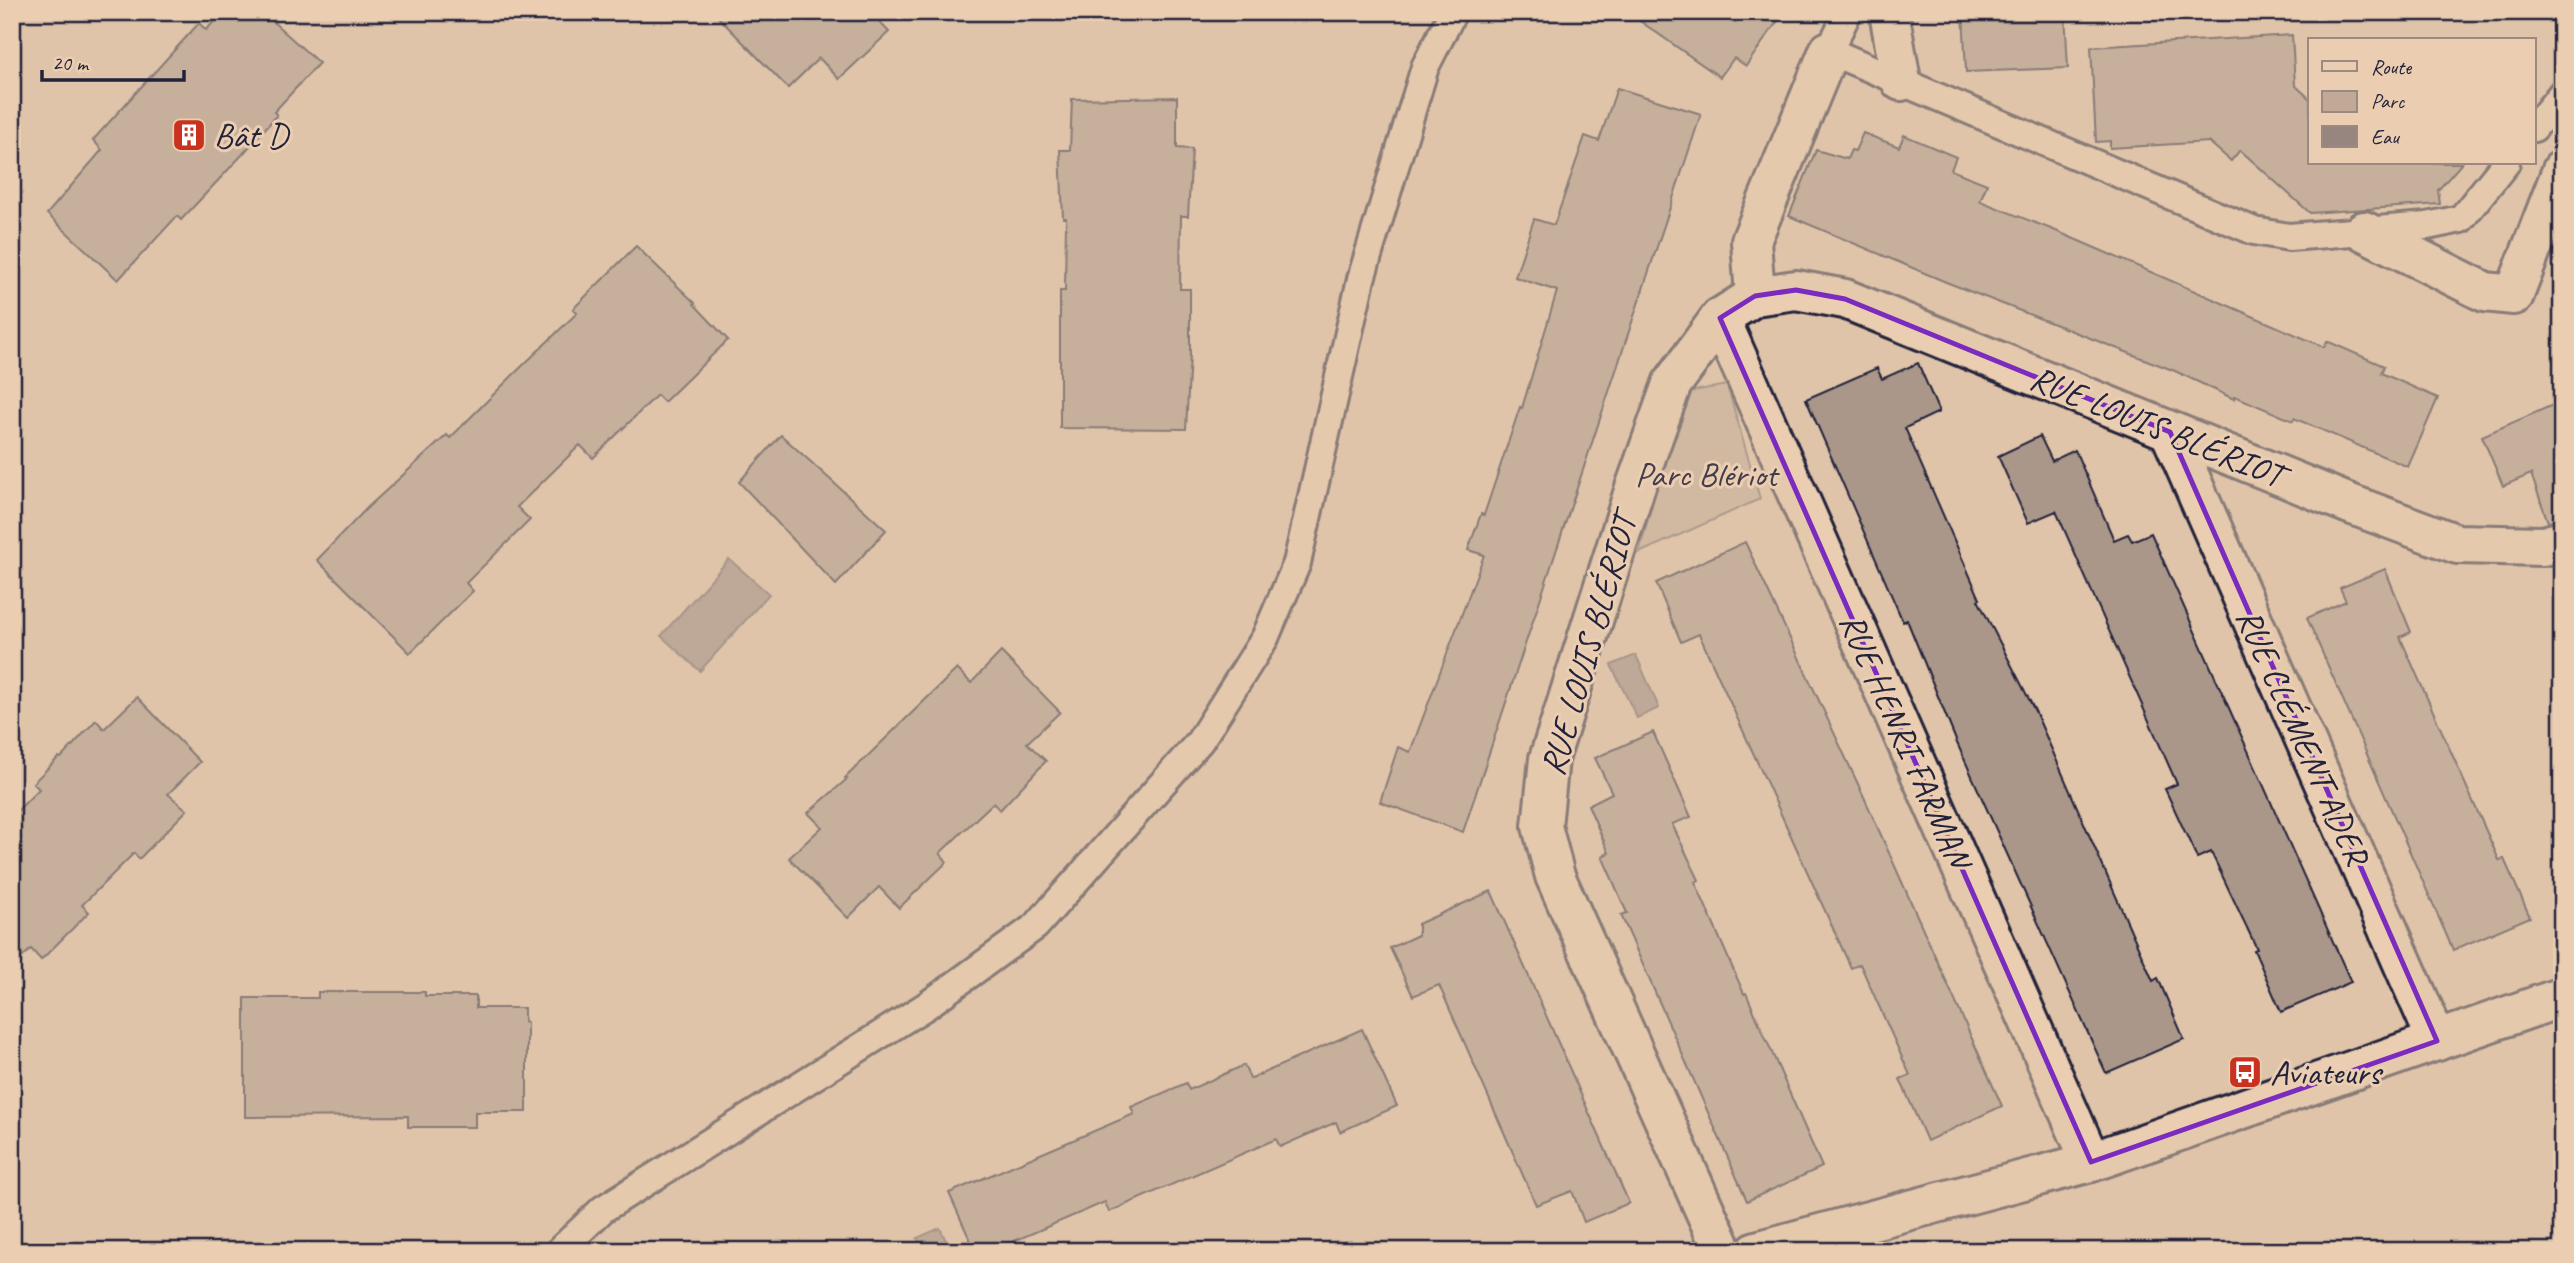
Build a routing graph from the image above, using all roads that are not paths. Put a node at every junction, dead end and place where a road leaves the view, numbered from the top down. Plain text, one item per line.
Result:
1 (1453, 12) edge
2 (1847, 12) edge
3 (1889, 12) edge
4 (1829, 51) junction
5 (1900, 81) junction
6 (2562, 93) edge
7 (2536, 126) edge
8 (2505, 164) edge
9 (2562, 170) edge
10 (2364, 231) junction
11 (1755, 296) junction
12 (1720, 318) junction
13 (2170, 432) junction
14 (2562, 541) edge
15 (2562, 997) edge
16 (2437, 1041) junction
17 (2091, 1162) junction
18 (559, 1251) edge
19 (1723, 1251) edge
20 (1756, 1251) edge

1 - 18 lane
2 - 4 lane
3 - 5 street
4 - 5 lane
4 - 11 street
5 - 10 lane
6 - 7 lane
8 - 10 lane
9 - 10 street
11 - 12 street, RUE LOUIS BLÉRIOT
11 - 13 street, RUE LOUIS BLÉRIOT
12 - 17 street, RUE HENRI FARMAN
12 - 19 street, RUE LOUIS BLÉRIOT
13 - 14 street, RUE LOUIS BLÉRIOT
13 - 16 street, RUE CLÉMENT ADER
15 - 16 street
16 - 17 street
17 - 20 street

